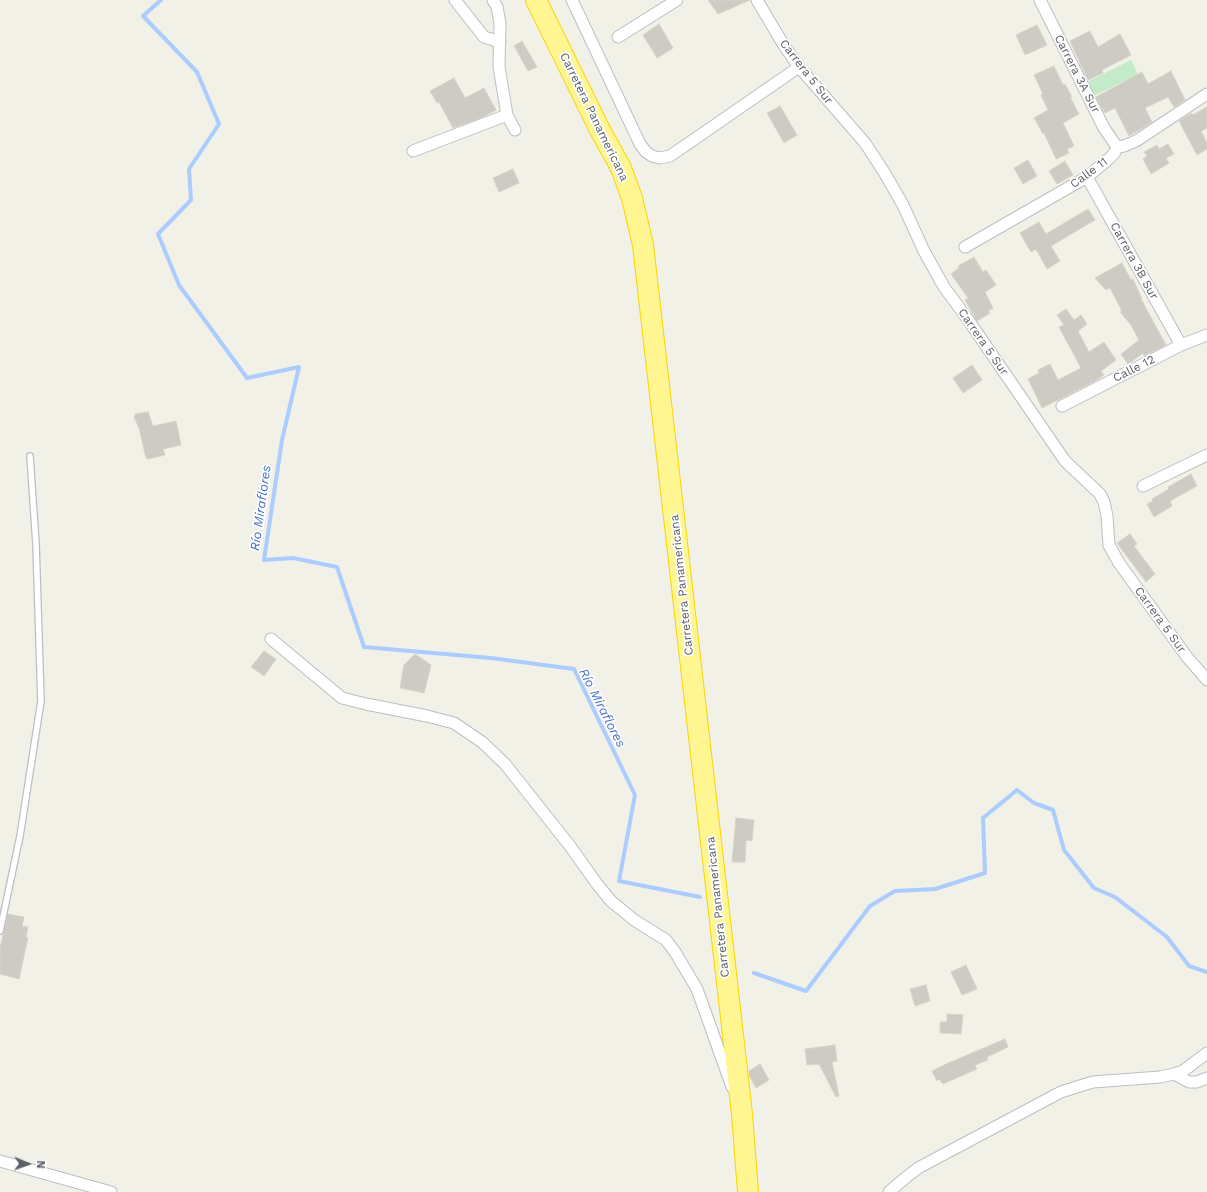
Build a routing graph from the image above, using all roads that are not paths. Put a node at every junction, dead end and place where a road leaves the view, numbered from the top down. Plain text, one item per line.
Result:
1 (456, 0) edge
2 (493, 0) edge
3 (536, 0) edge
4 (572, 0) edge
5 (677, 0) edge
6 (757, 0) edge
7 (1040, 0) edge
8 (618, 37) dead end
9 (500, 42) junction
10 (799, 67) junction
11 (1207, 94) edge
12 (507, 115) junction
13 (515, 130) dead end
14 (1117, 147) junction
15 (413, 151) dead end
16 (1087, 177) junction
17 (965, 247) dead end
18 (1207, 335) edge
19 (1181, 345) junction
20 (1062, 406) dead end
21 (1207, 455) edge
22 (30, 456) dead end
23 (1143, 486) dead end
24 (271, 639) dead end
25 (1207, 680) edge
26 (0, 931) edge
27 (1207, 1053) edge
28 (1174, 1074) junction
29 (1207, 1078) edge
30 (742, 1114) junction
31 (0, 1161) edge
32 (111, 1192) edge
33 (748, 1192) edge
34 (890, 1192) edge

1 - 9 street
2 - 9 street
3 - 30 highway, Carretera Panamericana
4 - 10 street
5 - 8 street
6 - 10 street, Carrera 5 Sur
7 - 14 street, Carrera 3A Sur
9 - 12 street
10 - 25 street, Carrera 5 Sur
11 - 14 street, Calle 11
12 - 13 street
12 - 15 street
14 - 16 street, Calle 11
16 - 17 street, Calle 11
16 - 19 street, Carrera 3B Sur
18 - 19 street, Calle 12
19 - 20 street, Calle 12
21 - 23 street
22 - 26 lane
24 - 30 street
27 - 28 street
28 - 29 street
28 - 34 street
30 - 33 highway, Carretera Panamericana
31 - 32 street

